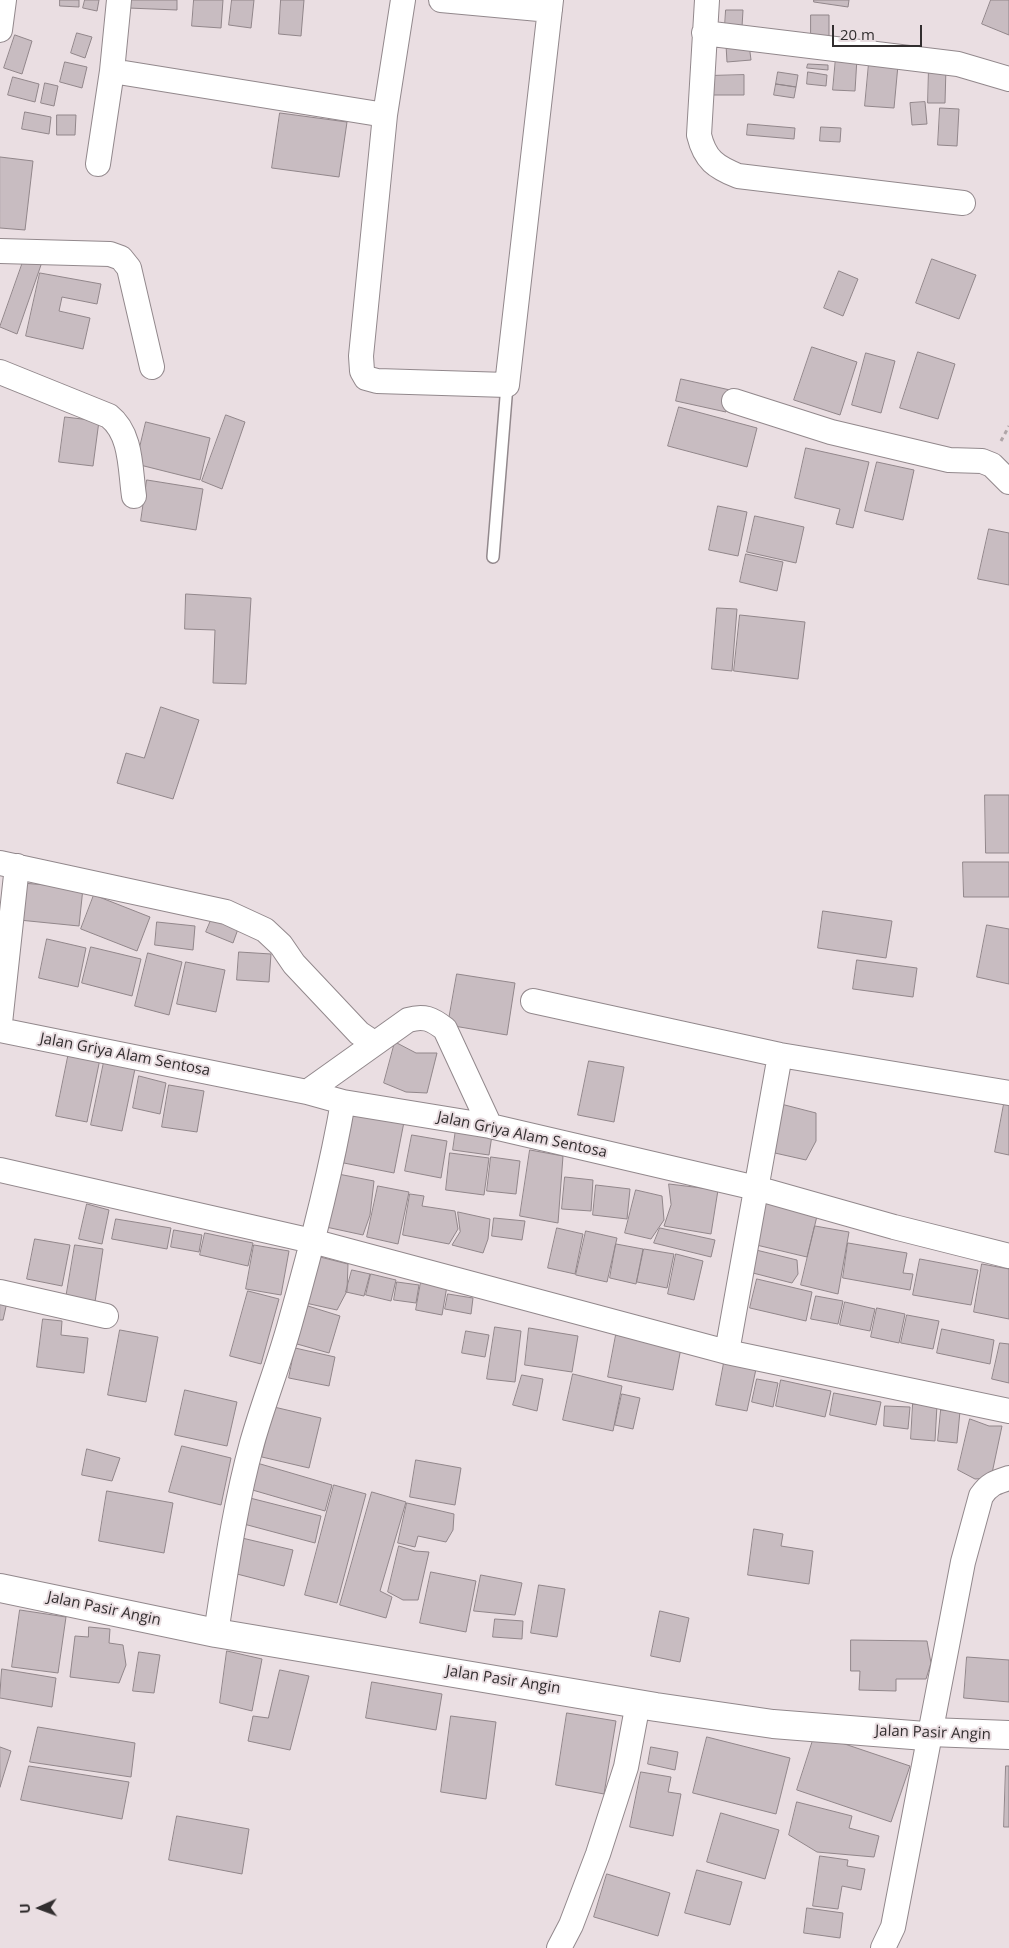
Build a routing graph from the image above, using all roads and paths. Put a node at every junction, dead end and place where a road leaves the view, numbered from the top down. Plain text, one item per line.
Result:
1 (4, 0) edge
2 (119, 0) edge
3 (403, 0) edge
4 (441, 0) edge
5 (707, 0) edge
6 (551, 5) edge
7 (0, 30) edge
8 (704, 33) junction
9 (112, 71) junction
10 (1009, 79) edge
11 (385, 115) junction
12 (98, 164) dead end
13 (963, 204) dead end
14 (0, 251) edge
15 (152, 367) dead end
16 (0, 372) edge
17 (507, 385) junction
18 (734, 401) dead end
19 (1009, 482) edge
20 (134, 496) dead end
21 (493, 557) dead end
22 (8, 865) edge
23 (533, 1001) dead end
24 (0, 1023) edge
25 (0, 1030) edge
26 (374, 1043) junction
27 (780, 1055) junction
28 (308, 1092) junction
29 (1009, 1093) edge
30 (342, 1102) junction
31 (490, 1126) junction
32 (0, 1170) edge
33 (756, 1188) junction
34 (312, 1241) junction
35 (1009, 1256) edge
36 (0, 1292) edge
37 (106, 1316) dead end
38 (727, 1352) junction
39 (1009, 1411) edge
40 (1009, 1478) edge
41 (0, 1588) edge
42 (216, 1633) junction
43 (638, 1703) junction
44 (930, 1732) junction
45 (1009, 1735) edge
46 (559, 1948) edge
47 (883, 1948) edge

1 - 7 street
2 - 9 street
3 - 11 street
4 - 6 street
5 - 8 street
6 - 17 street
8 - 10 street
8 - 13 street
9 - 11 street
9 - 12 street
11 - 17 street
14 - 15 street
16 - 20 street
17 - 21 lane
18 - 19 street
22 - 24 street
22 - 26 street
23 - 27 street
25 - 28 street, Jalan Griya Alam Sentosa
26 - 28 street
26 - 31 street
27 - 29 street
27 - 33 street
28 - 30 street, Jalan Griya Alam Sentosa
30 - 31 street, Jalan Griya Alam Sentosa
30 - 34 street
31 - 33 street, Jalan Griya Alam Sentosa
32 - 34 street
33 - 35 street, Jalan Griya Alam Sentosa
33 - 38 street
34 - 38 street
34 - 42 street
36 - 37 street
38 - 39 street
40 - 44 street
41 - 42 street, Jalan Pasir Angin
42 - 43 street, Jalan Pasir Angin
43 - 44 street, Jalan Pasir Angin
43 - 46 street
44 - 45 street, Jalan Pasir Angin
44 - 47 street

